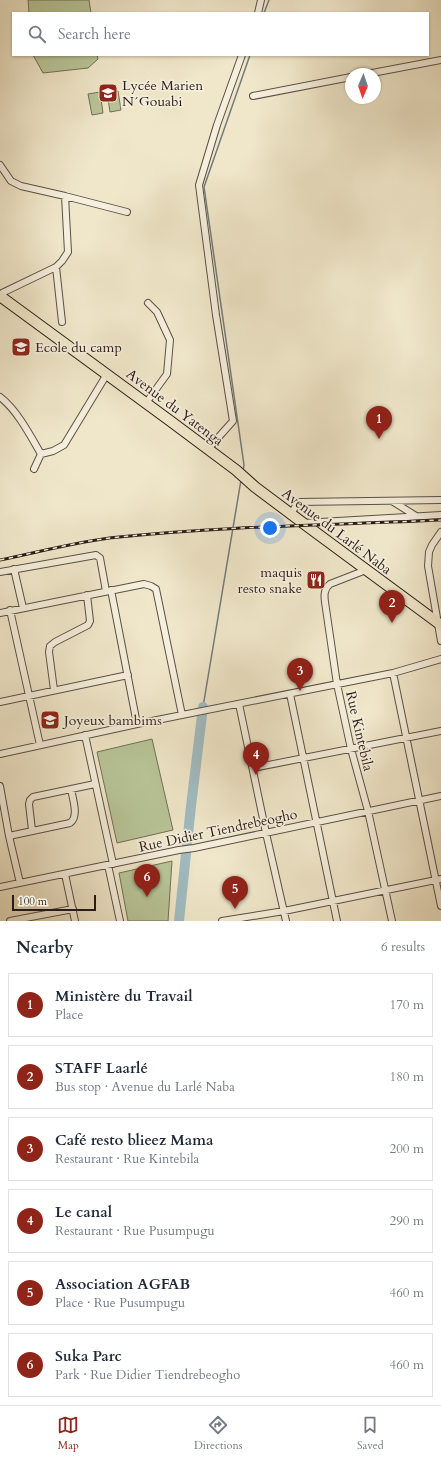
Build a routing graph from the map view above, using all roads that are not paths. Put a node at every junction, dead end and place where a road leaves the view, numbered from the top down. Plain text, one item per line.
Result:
1 (262, 0) edge
2 (258, 12) edge
3 (242, 56) edge
4 (441, 60) edge
5 (381, 71) edge
6 (345, 78) edge
7 (253, 96) dead end
8 (0, 165) edge
9 (65, 196) junction
10 (127, 212) dead end
11 (56, 267) junction
12 (0, 295) edge
13 (148, 303) dead end
14 (62, 322) dead end
15 (107, 374) junction
16 (0, 397) edge
17 (146, 402) junction
18 (208, 449) junction
19 (41, 454) junction
20 (34, 469) dead end
21 (255, 487) joint
22 (441, 500) edge
23 (391, 501) junction
24 (291, 514) junction
25 (441, 515) edge
26 (416, 516) junction
27 (303, 523) junction
28 (441, 532) edge
29 (14, 569) junction
30 (366, 570) junction
31 (0, 572) edge
32 (108, 591) junction
33 (87, 595) junction
34 (23, 608) junction
35 (10, 610) junction
36 (0, 613) edge
37 (439, 624) edge
38 (441, 641) edge
39 (441, 659) edge
40 (393, 673) junction
41 (128, 675) junction
42 (338, 684) junction
43 (54, 690) junction
44 (290, 694) junction
45 (29, 696) junction
46 (0, 702) edge
47 (240, 704) junction
48 (182, 715) junction
49 (137, 724) junction
50 (441, 731) edge
51 (85, 736) junction
52 (407, 738) junction
53 (40, 745) junction
54 (351, 749) junction
55 (0, 754) edge
56 (304, 758) junction
57 (253, 768) junction
58 (95, 784) junction
59 (0, 786) edge
60 (71, 789) junction
61 (441, 796) edge
62 (420, 800) junction
63 (368, 811) junction
64 (316, 822) junction
65 (32, 830) junction
66 (266, 833) junction
67 (8, 836) junction
68 (110, 864) junction
69 (65, 874) junction
70 (439, 880) edge
71 (20, 883) junction
72 (0, 887) edge
73 (385, 891) junction
74 (333, 901) junction
75 (441, 906) edge
76 (73, 908) junction
77 (284, 911) junction
78 (10, 921) edge
79 (75, 921) edge
80 (120, 921) edge
81 (222, 921) edge
82 (286, 921) edge
83 (337, 921) edge
84 (392, 921) edge

1 - 2 street
3 - 18 street
4 - 5 street
6 - 7 street
8 - 9 street
9 - 10 street
9 - 11 street
11 - 12 street
11 - 14 street
12 - 15 main road, Avenue du Yatenga
13 - 17 street
15 - 17 main road, Avenue du Yatenga
15 - 19 street
16 - 19 street
17 - 18 main road, Avenue du Yatenga
18 - 21 main road, Avenue du Yatenga
19 - 20 street
21 - 24 main road, Avenue du Larlé Naba
22 - 23 street
23 - 24 street
23 - 26 street
24 - 27 main road, Avenue du Larlé Naba
25 - 26 street
26 - 27 street
27 - 30 main road, Avenue du Larlé Naba
28 - 37 street
29 - 31 street
29 - 32 street
29 - 34 street
30 - 37 main road, Avenue du Larlé Naba
30 - 42 street, Rue Kintebila
32 - 33 street
32 - 41 street
32 - 48 street
33 - 34 street
33 - 43 street
34 - 35 street
35 - 36 street
35 - 45 street
37 - 38 street
39 - 40 street
40 - 42 street
40 - 52 street
41 - 43 street
41 - 49 street
42 - 44 street
42 - 54 street, Rue Kintebila
43 - 45 street
44 - 47 street
44 - 56 street
45 - 46 street
45 - 53 street
47 - 48 street
47 - 57 street
48 - 49 street
49 - 51 street
50 - 52 street
51 - 53 street
51 - 58 street
52 - 54 street
52 - 62 street
53 - 55 street
54 - 56 street
54 - 63 street, Rue Kintebila
56 - 57 street
56 - 64 street
57 - 66 street
58 - 60 street
58 - 68 street
59 - 67 street
60 - 65 street
60 - 65 street
61 - 62 street, Rue Didier Tiendrebeogho
62 - 63 street, Rue Didier Tiendrebeogho
62 - 70 street
63 - 64 street, Rue Didier Tiendrebeogho
63 - 73 street, Rue Kintebila
64 - 66 street, Rue Didier Tiendrebeogho
64 - 74 street
65 - 67 street
66 - 68 street, Rue Didier Tiendrebeogho
66 - 77 street
67 - 71 street
68 - 69 street, Rue Didier Tiendrebeogho
68 - 80 street
69 - 71 street, Rue Didier Tiendrebeogho
69 - 76 street
70 - 73 street
70 - 75 street
71 - 72 street, Rue Didier Tiendrebeogho
73 - 74 street
73 - 84 street, Rue Kintebila
74 - 77 street
74 - 83 street
76 - 78 street
76 - 79 street
77 - 81 street
77 - 82 street

